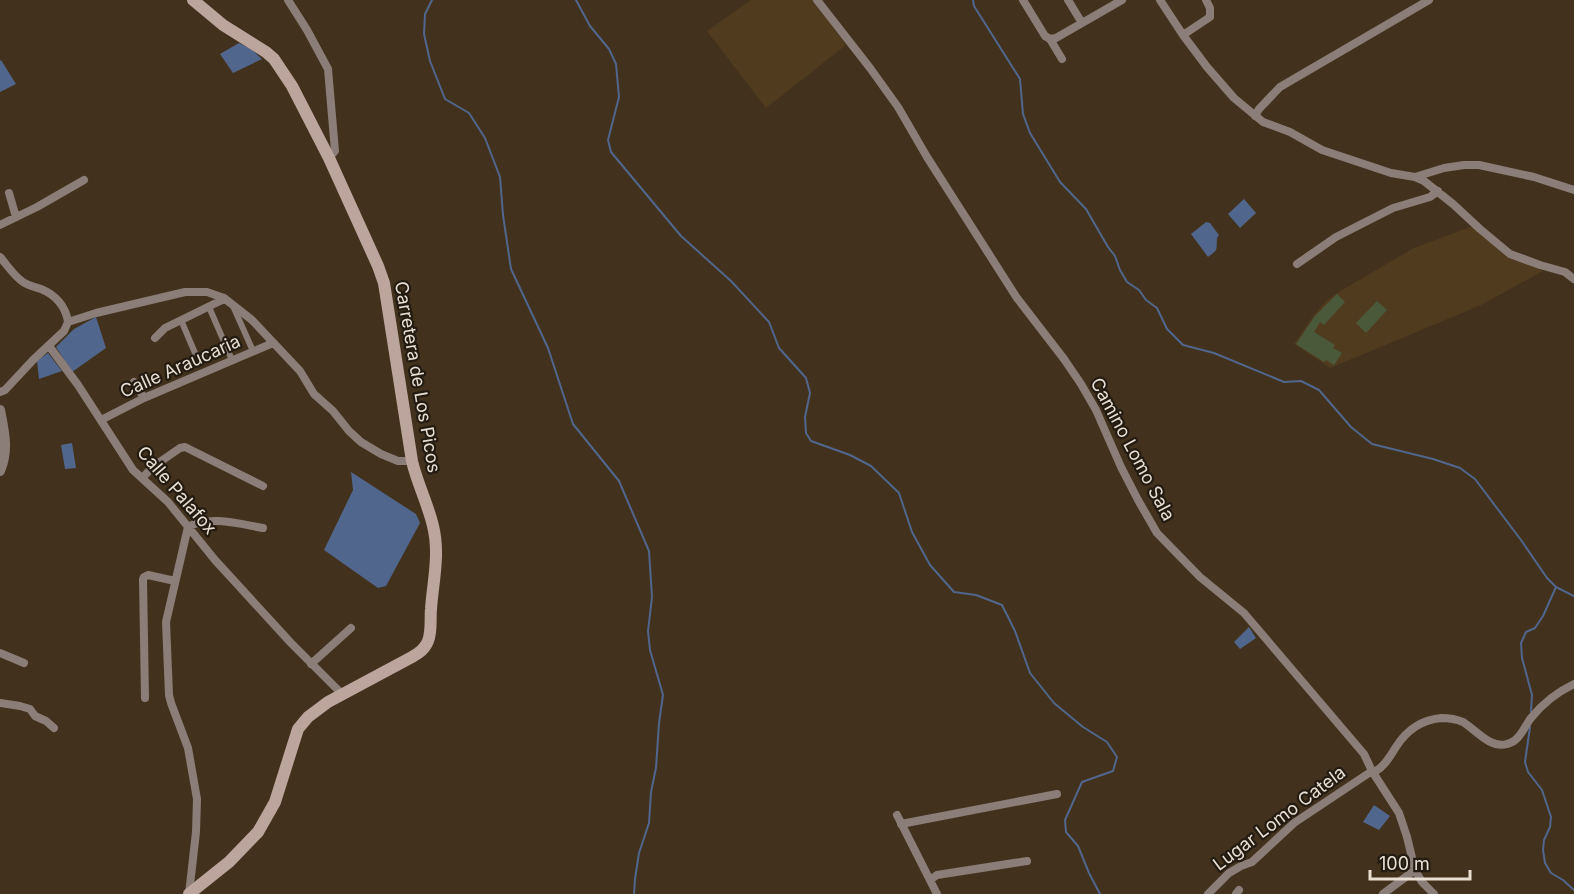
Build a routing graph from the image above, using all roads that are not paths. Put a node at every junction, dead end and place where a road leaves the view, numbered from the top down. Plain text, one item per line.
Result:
1 (193, 0) edge
2 (288, 0) edge
3 (817, 0) edge
4 (1023, 0) edge
5 (1068, 0) edge
6 (1160, 0) edge
7 (1206, 0) edge
8 (1429, 0) edge
9 (1118, 1) edge
10 (1082, 23) junction
11 (1183, 35) junction
12 (1050, 39) junction
13 (1062, 59) dead end
14 (1255, 116) junction
15 (329, 158) junction
16 (1415, 177) junction
17 (84, 180) dead end
18 (1574, 190) edge
19 (1438, 191) junction
20 (9, 193) dead end
21 (16, 217) junction
22 (0, 225) edge
23 (0, 257) edge
24 (1297, 264) dead end
25 (1574, 279) edge
26 (228, 300) junction
27 (209, 307) junction
28 (181, 320) junction
29 (68, 322) junction
30 (155, 338) dead end
31 (273, 343) junction
32 (49, 346) junction
33 (253, 351) junction
34 (195, 353) dead end
35 (232, 360) junction
36 (135, 382) dead end
37 (0, 392) edge
38 (144, 398) junction
39 (0, 410) edge
40 (101, 420) junction
41 (412, 460) junction
42 (0, 471) edge
43 (142, 478) junction
44 (263, 486) dead end
45 (188, 527) junction
46 (263, 528) dead end
47 (176, 581) junction
48 (351, 628) dead end
49 (0, 653) edge
50 (24, 663) dead end
51 (311, 664) junction
52 (1574, 684) edge
53 (342, 694) junction
54 (145, 698) dead end
55 (0, 703) edge
56 (54, 728) dead end
57 (1372, 771) junction
58 (1057, 794) dead end
59 (1028, 861) dead end
60 (1415, 870) junction
61 (930, 880) junction
62 (189, 894) edge
63 (937, 894) edge
64 (1208, 894) edge
65 (1383, 894) edge
66 (1434, 894) edge

1 - 15 main road, Carretera de Los Picos
2 - 15 street
3 - 57 street, Camino Lomo Sala
4 - 12 street
5 - 10 street
6 - 11 street
7 - 11 street
8 - 14 street
9 - 10 street
10 - 12 street
11 - 14 street
12 - 13 street
14 - 16 street
15 - 41 main road, Carretera de Los Picos
16 - 18 street
16 - 19 street
17 - 21 street
19 - 24 street
19 - 25 street
20 - 21 street
21 - 22 street
23 - 29 street
26 - 27 street
26 - 29 street
26 - 31 street
26 - 33 street
27 - 28 street
27 - 35 street
28 - 30 street
28 - 34 street
29 - 32 street
31 - 33 street, Calle Araucaria
31 - 41 street
32 - 37 street
32 - 40 street, Calle Palafox
33 - 35 street, Calle Araucaria
35 - 38 street, Calle Araucaria
36 - 38 street
38 - 40 street, Calle Araucaria
39 - 42 street
40 - 43 street, Calle Palafox
41 - 53 main road, Carretera de Los Picos
43 - 44 street
43 - 45 street, Calle Palafox
45 - 46 street
45 - 47 street
45 - 51 street, Calle Palafox
47 - 54 street
47 - 62 street
48 - 51 street
49 - 50 street
51 - 53 street, Calle Palafox
52 - 57 street, Lugar Lomo Catela
53 - 62 main road, Carretera de Los Picos
55 - 56 street
57 - 60 street, Camino Lomo Sala
57 - 64 street, Lugar Lomo Catela
58 - 61 street
59 - 61 street
60 - 65 street
60 - 66 street, Camino Lomo Sala
61 - 63 street

